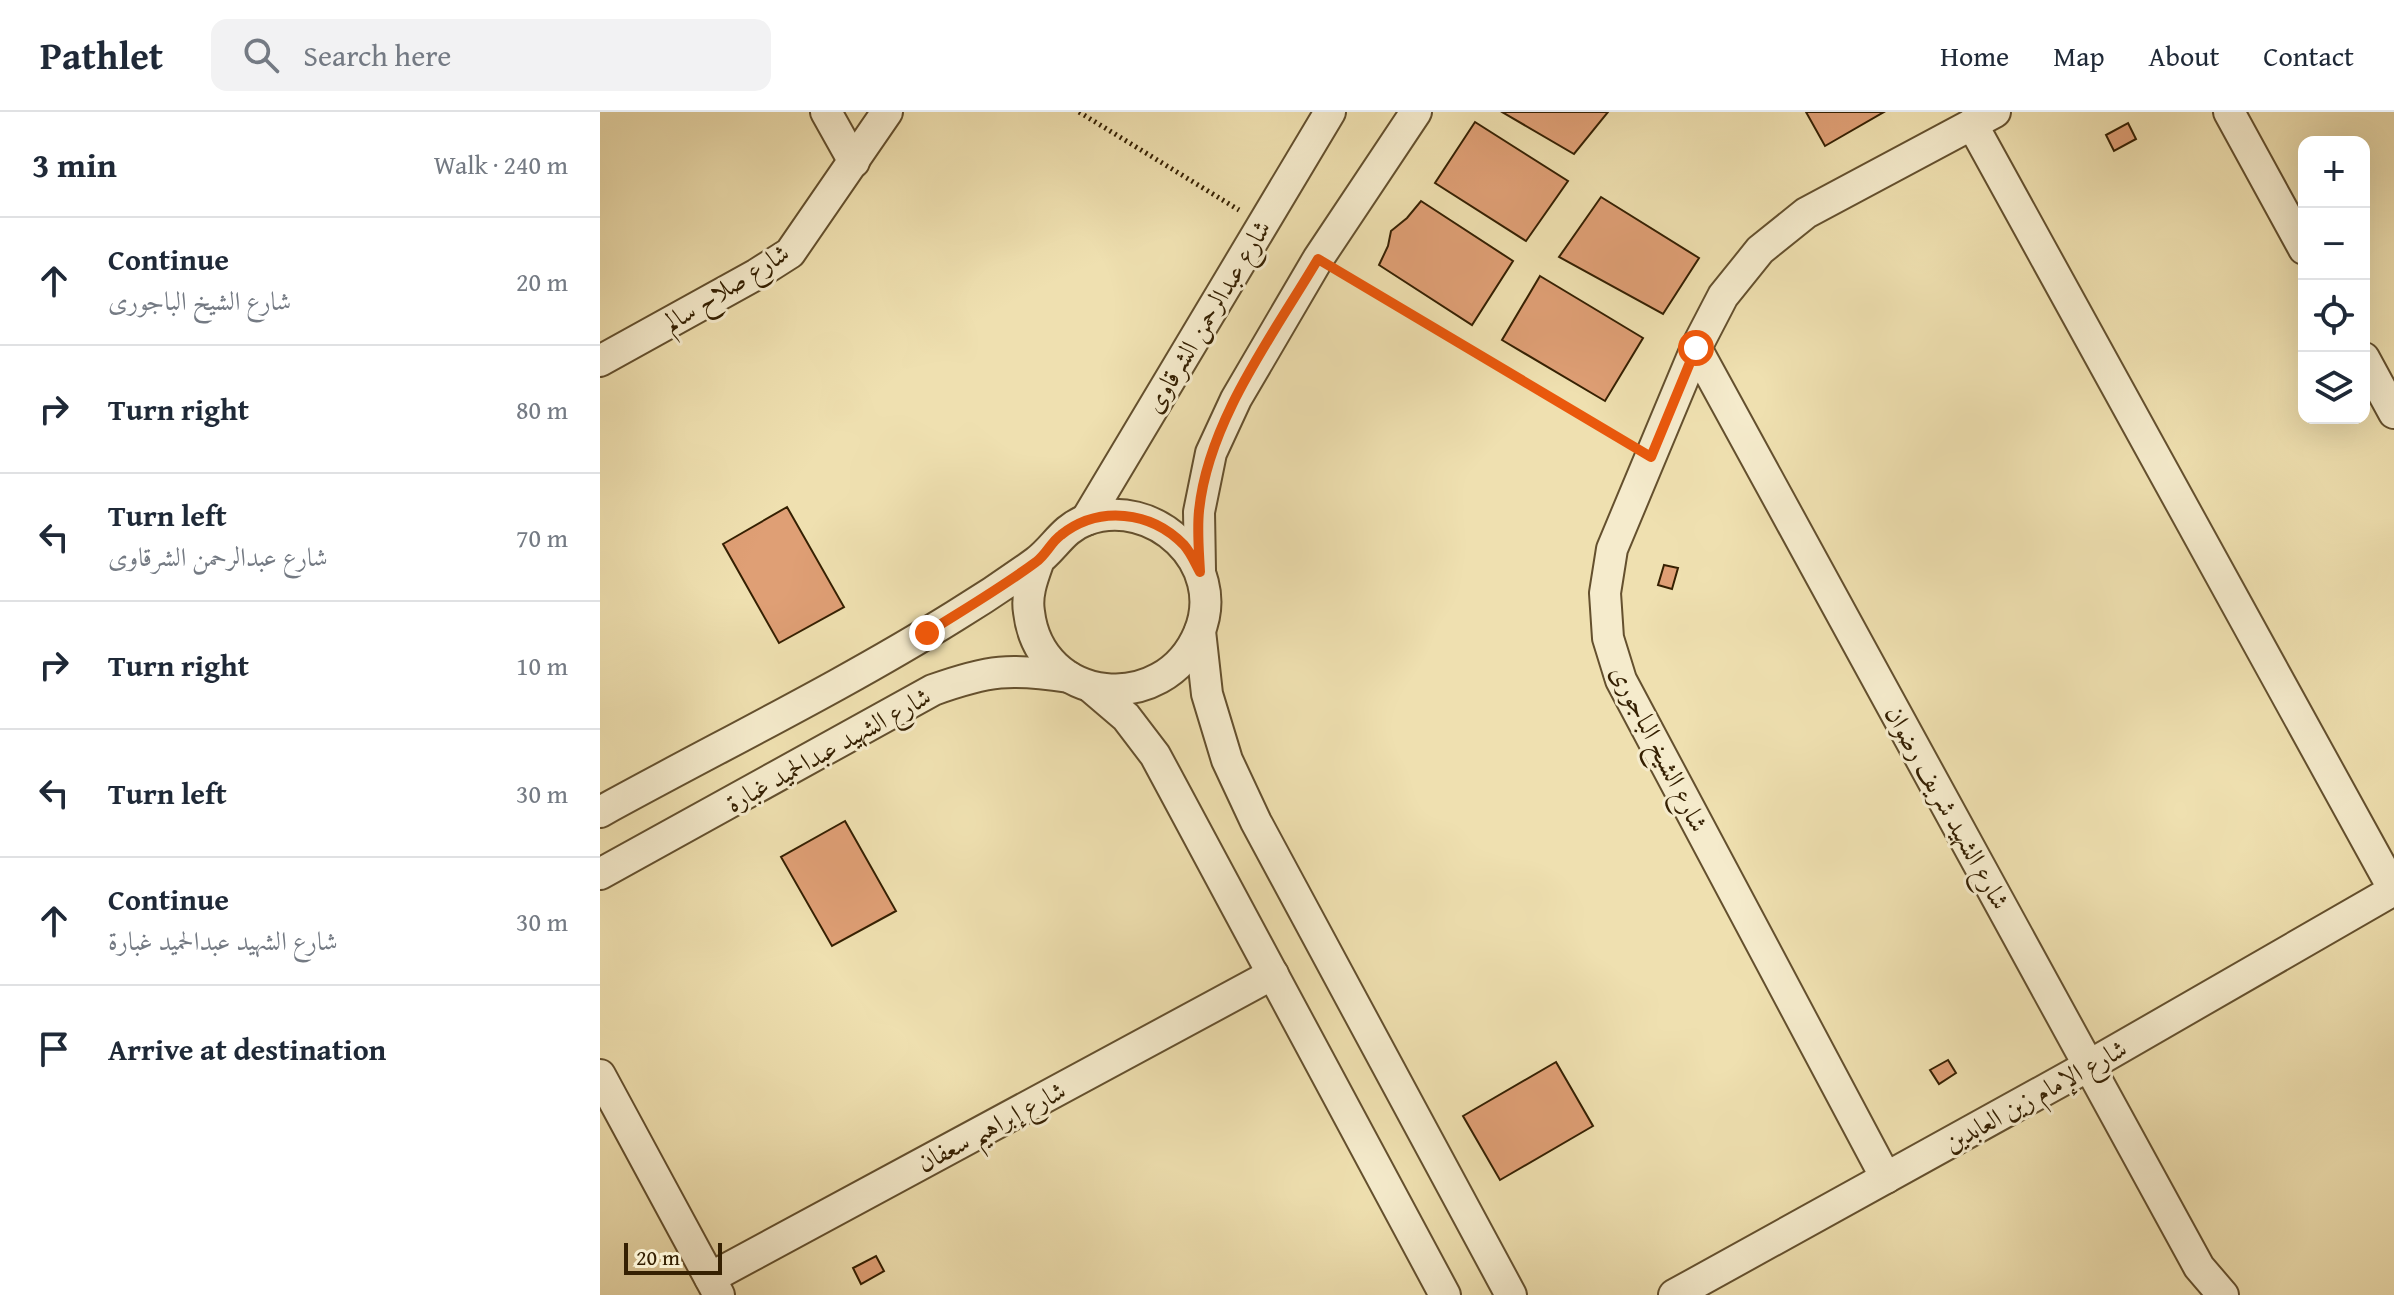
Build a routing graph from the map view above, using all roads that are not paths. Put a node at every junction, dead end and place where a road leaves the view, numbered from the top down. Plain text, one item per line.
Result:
1 (826, 112) edge
2 (887, 112) edge
3 (1330, 112) edge
4 (1416, 112) edge
5 (2229, 112) edge
6 (1984, 118) edge
7 (854, 162) junction
8 (2298, 238) edge
9 (1696, 348) junction
10 (600, 361) edge
11 (2370, 369) edge
12 (2394, 413) edge
13 (1086, 520) junction
14 (1039, 560) junction
15 (1200, 572) junction
16 (1200, 631) junction
17 (1080, 682) junction
18 (600, 812) edge
19 (600, 874) edge
20 (2394, 890) edge
21 (1273, 974) junction
22 (2090, 1065) junction
23 (600, 1075) edge
24 (1886, 1178) junction
25 (2202, 1281) edge
26 (714, 1287) edge
27 (1445, 1295) edge
28 (1511, 1295) edge
29 (1674, 1295) edge
30 (2223, 1295) edge

1 - 7 street
2 - 7 street, شارع صلاح سالم
3 - 13 street, شارع عبدالرحمن الشرقاوى
4 - 15 street
5 - 8 street
6 - 9 street, شارع الشيخ الباجورى
6 - 20 street
7 - 10 street, شارع صلاح سالم
9 - 22 street, شارع الشهيد شريف رضوان
9 - 24 street, شارع الشيخ الباجورى
11 - 12 street
13 - 14 street
13 - 15 street
14 - 17 street
14 - 18 street, شارع الشهيد عبدالحميد غبارة
15 - 16 street
16 - 17 street
16 - 28 street
17 - 19 street, شارع الشهيد عبدالحميد غبارة
17 - 21 street
20 - 22 street, شارع الإمام زين العابدين
21 - 26 street, شارع إبراهيم سعفان
21 - 27 street
22 - 24 street, شارع الإمام زين العابدين
22 - 25 street, شارع الشهيد شريف رضوان
23 - 26 street
24 - 29 street, شارع الإمام زين العابدين
25 - 30 street, شارع الشهيد شريف رضوان

